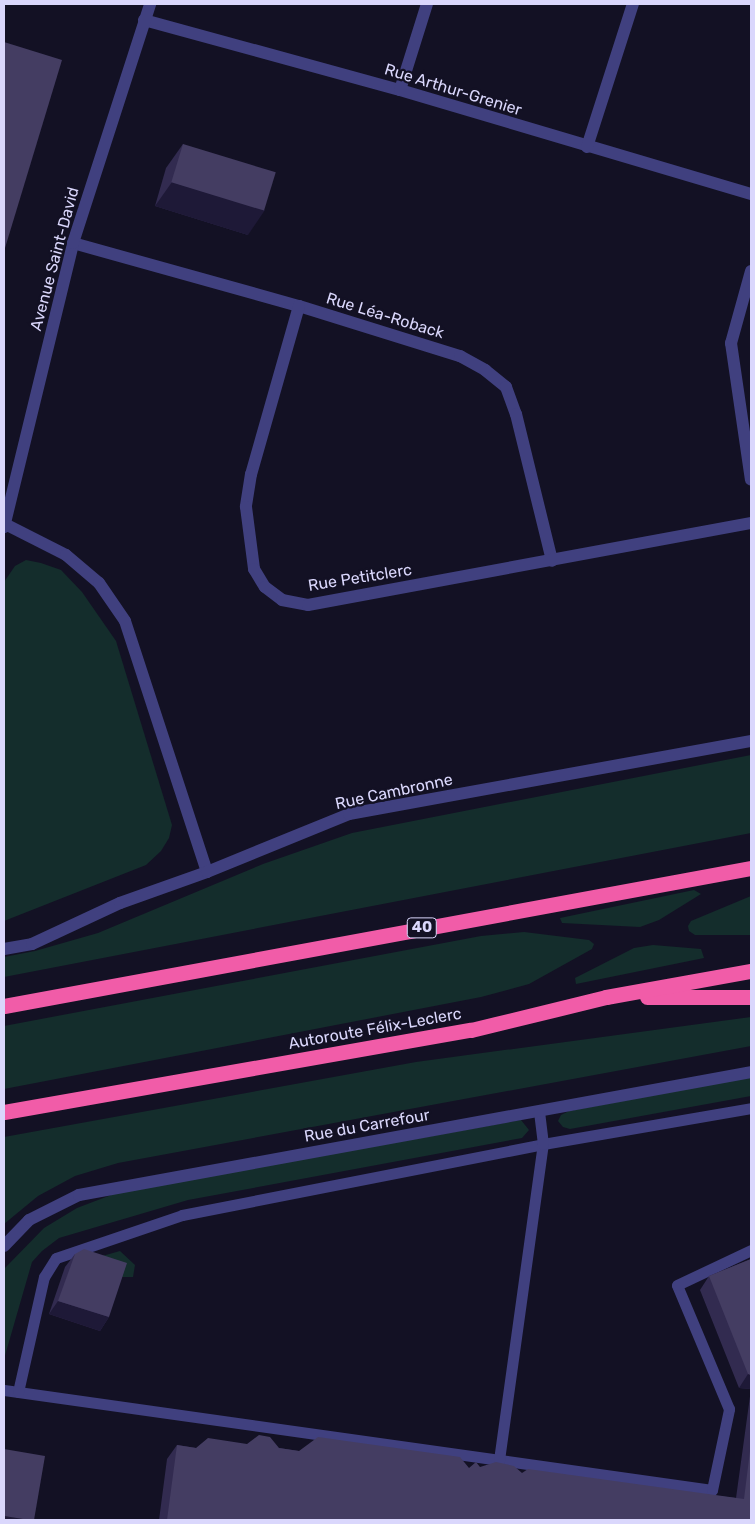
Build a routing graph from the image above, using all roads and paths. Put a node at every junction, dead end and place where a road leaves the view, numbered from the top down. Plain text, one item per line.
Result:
1 (150, 4) edge
2 (427, 4) edge
3 (633, 4) edge
4 (144, 20) junction
5 (400, 90) junction
6 (587, 146) junction
7 (751, 194) edge
8 (73, 243) junction
9 (751, 271) edge
10 (299, 306) junction
11 (751, 480) edge
12 (751, 523) edge
13 (4, 525) edge
14 (552, 560) junction
15 (751, 741) edge
16 (751, 868) edge
17 (207, 872) junction
18 (4, 949) edge
19 (751, 971) edge
20 (606, 997) junction
21 (751, 997) edge
22 (4, 1006) edge
23 (751, 1072) edge
24 (751, 1108) edge
25 (539, 1111) junction
26 (4, 1112) edge
27 (543, 1144) junction
28 (4, 1246) edge
29 (751, 1250) edge
30 (4, 1390) edge
31 (18, 1392) junction
32 (499, 1460) junction

1 - 4 street, Avenue Saint-David
2 - 5 street
3 - 6 street
4 - 5 street, Rue Arthur-Grenier
4 - 8 street, Avenue Saint-David
5 - 6 street, Rue Arthur-Grenier
6 - 7 street, Rue Arthur-Grenier
8 - 10 street, Rue Léa-Roback
8 - 13 street, Avenue Saint-David
9 - 11 street
10 - 14 street, Rue Léa-Roback
10 - 14 street, Rue Petitclerc
12 - 14 street, Rue Petitclerc
13 - 17 street
15 - 17 street, Rue Cambronne
16 - 22 highway, 40
17 - 18 street, Rue Cambronne
19 - 20 highway, Autoroute Félix-Leclerc
20 - 21 highway
20 - 26 highway, Autoroute Félix-Leclerc
23 - 25 street, Rue du Carrefour
24 - 27 lane
25 - 27 lane
25 - 28 street, Rue du Carrefour
27 - 31 lane
27 - 32 lane
29 - 32 lane
30 - 31 lane
31 - 32 lane

